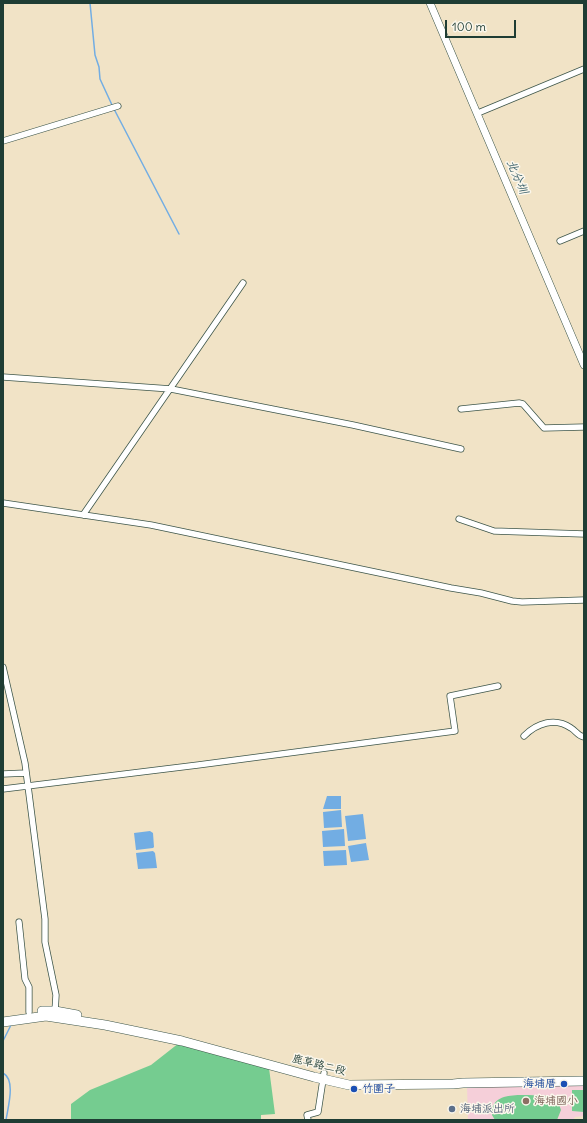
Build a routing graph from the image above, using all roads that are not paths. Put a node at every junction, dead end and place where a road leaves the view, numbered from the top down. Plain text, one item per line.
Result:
1 (430, 3) edge
2 (584, 69) edge
3 (118, 106) dead end
4 (480, 112) junction
5 (3, 141) edge
6 (584, 231) edge
7 (560, 241) dead end
8 (243, 283) dead end
9 (584, 365) edge
10 (3, 377) edge
11 (171, 389) junction
12 (461, 409) dead end
13 (584, 427) edge
14 (461, 449) dead end
15 (3, 502) edge
16 (83, 515) junction
17 (459, 519) dead end
18 (584, 534) edge
19 (584, 600) edge
20 (3, 668) edge
21 (498, 686) dead end
22 (524, 736) dead end
23 (584, 737) edge
24 (26, 773) junction
25 (3, 774) edge
26 (28, 786) junction
27 (3, 789) edge
28 (19, 922) dead end
29 (29, 1012) junction
30 (55, 1014) junction
31 (3, 1016) edge
32 (3, 1022) edge
33 (324, 1076) junction
34 (584, 1077) edge
35 (521, 1080) junction
36 (584, 1081) edge
37 (308, 1120) edge

1 - 4 street
2 - 4 street
3 - 5 street
4 - 9 street
6 - 7 street
8 - 11 street
10 - 11 street
11 - 14 street
11 - 16 street
12 - 13 street
15 - 16 street
16 - 19 street
17 - 18 street
20 - 24 street
21 - 26 street
22 - 23 street
24 - 25 street
24 - 26 street
26 - 27 street
26 - 30 street
28 - 29 street
29 - 30 main road
29 - 31 main road
30 - 32 main road
30 - 33 main road, 鹿草路二段
33 - 35 main road, 鹿草路二段
33 - 37 street
34 - 35 main road, 鹿草路二段
35 - 36 main road, 鹿草路二段

